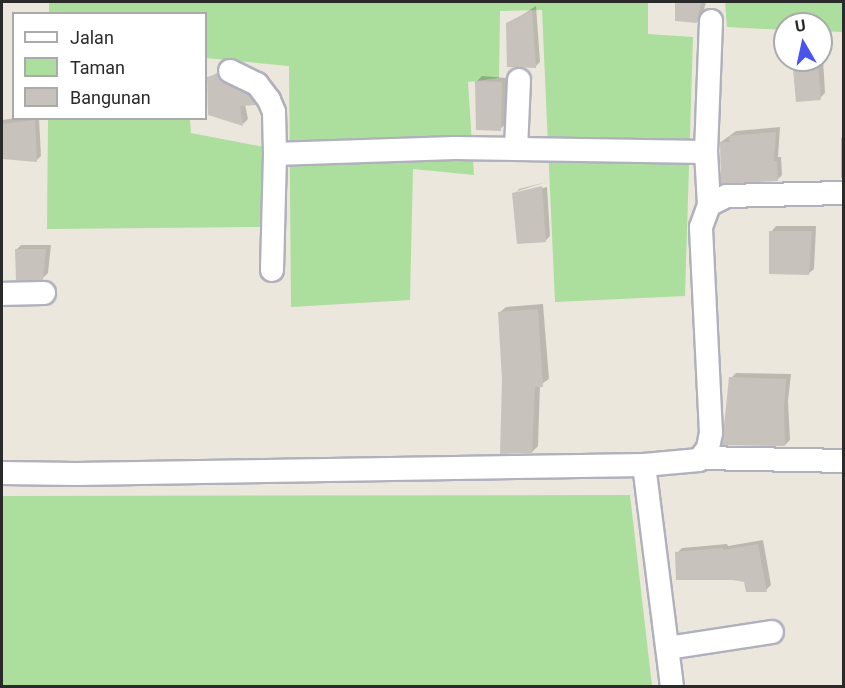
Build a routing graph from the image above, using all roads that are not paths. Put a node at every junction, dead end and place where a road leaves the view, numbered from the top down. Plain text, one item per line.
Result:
1 (711, 21) dead end
2 (230, 71) dead end
3 (519, 80) dead end
4 (516, 149) junction
5 (706, 152) junction
6 (275, 154) junction
7 (843, 193) edge
8 (709, 205) junction
9 (272, 270) dead end
10 (44, 293) dead end
11 (2, 294) edge
12 (702, 458) junction
13 (843, 461) edge
14 (644, 465) junction
15 (2, 473) edge
16 (772, 632) dead end
17 (668, 648) junction
18 (672, 687) edge

1 - 5 street
2 - 6 street
3 - 4 street
4 - 5 street
4 - 6 street
5 - 8 street
6 - 9 street
7 - 8 street
8 - 12 street
10 - 11 street
12 - 13 street
12 - 14 street
14 - 15 street
14 - 17 street
16 - 17 street
17 - 18 street

